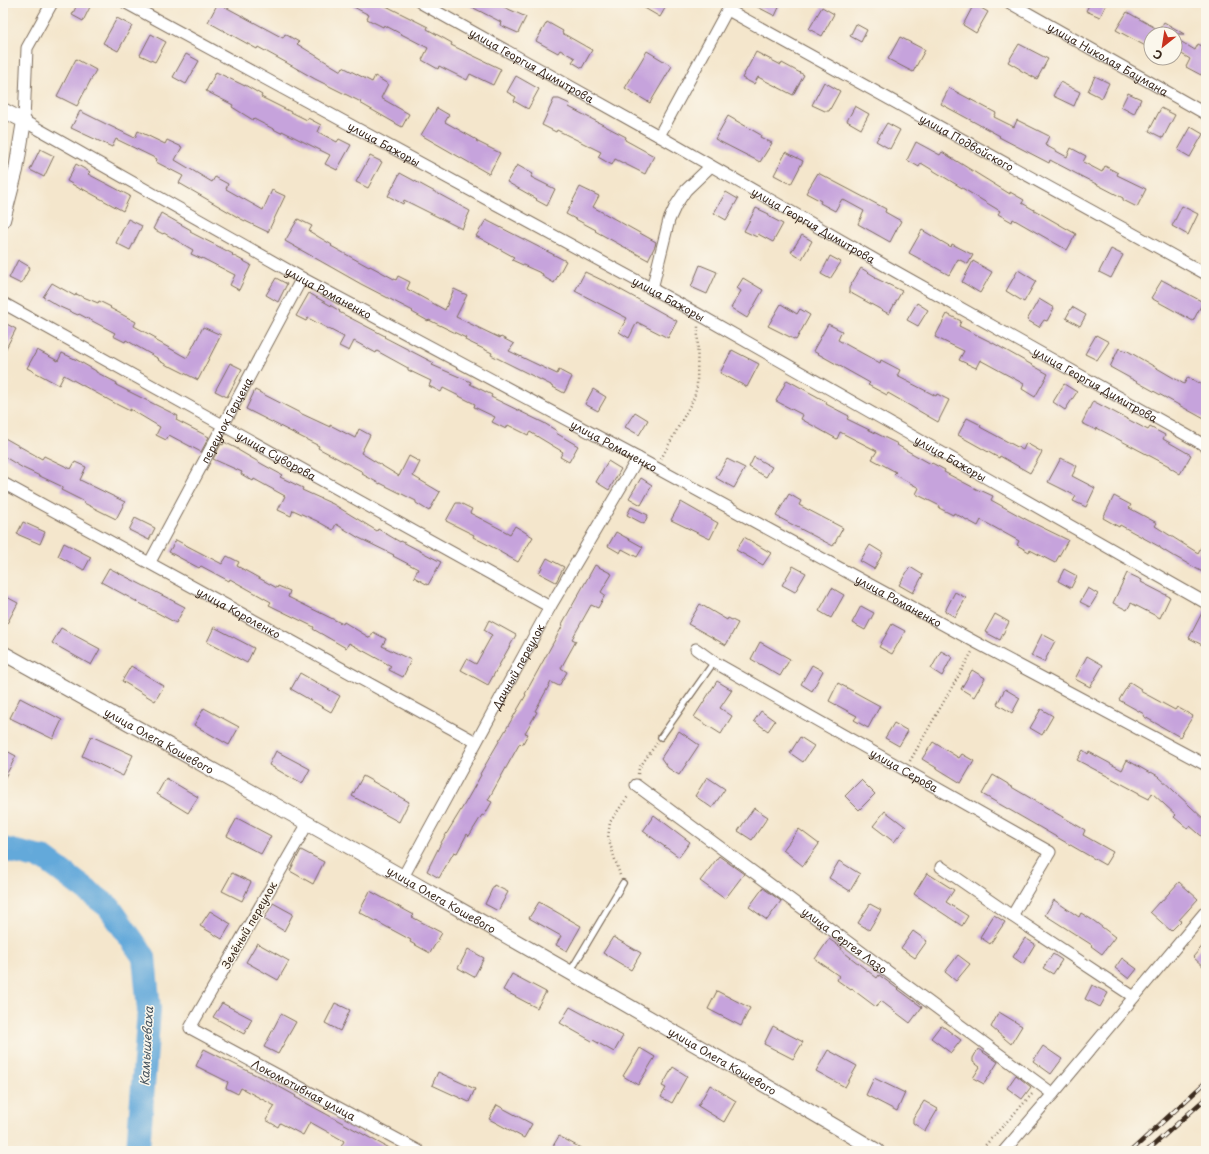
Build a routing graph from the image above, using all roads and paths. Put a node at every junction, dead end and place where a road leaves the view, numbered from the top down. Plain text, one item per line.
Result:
1 (52, 3) edge
2 (126, 3) edge
3 (421, 3) edge
4 (1010, 3) edge
5 (729, 6) edge
6 (3, 110) edge
7 (1206, 114) edge
8 (24, 121) junction
9 (659, 136) junction
10 (711, 166) junction
11 (3, 220) edge
12 (1206, 274) edge
13 (302, 278) junction
14 (652, 289) junction
15 (3, 303) edge
16 (698, 314) junction
17 (223, 426) junction
18 (1206, 446) edge
19 (638, 458) junction
20 (656, 468) junction
21 (3, 483) edge
22 (150, 562) junction
23 (1206, 603) edge
24 (550, 607) junction
25 (977, 643) junction
26 (696, 649) dead end
27 (3, 653) edge
28 (714, 662) junction
29 (661, 737) joint
30 (476, 742) junction
31 (1206, 765) edge
32 (905, 770) junction
33 (636, 785) junction
34 (308, 823) junction
35 (941, 867) dead end
36 (403, 877) junction
37 (623, 883) joint
38 (1206, 911) edge
39 (1012, 916) junction
40 (570, 972) junction
41 (1134, 997) junction
42 (190, 1028) joint
43 (1041, 1085) junction
44 (1053, 1094) junction
45 (419, 1151) edge
46 (877, 1151) edge
47 (980, 1151) edge
48 (1004, 1151) edge

1 - 8 street
2 - 14 street, улица Бажоры
3 - 9 street, улица Георгия Димитрова
4 - 7 street, улица Николая Баумана
5 - 9 street
5 - 12 street, улица Подвойского
6 - 8 street
8 - 11 street
8 - 13 street, улица Романенко
9 - 10 street, улица Георгия Димитрова
10 - 14 street
10 - 18 street, улица Георгия Димитрова
13 - 17 street, переулок Герцена
13 - 19 street, улица Романенко
14 - 16 street, улица Бажоры
15 - 17 street, улица Суворова
16 - 20 path
16 - 23 street, улица Бажоры
17 - 22 street, переулок Герцена
17 - 24 street, улица Суворова
19 - 20 street, улица Романенко
19 - 24 street, Дачный переулок
20 - 25 street, улица Романенко
21 - 22 street, улица Короленко
22 - 30 street, улица Короленко
24 - 30 street, Дачный переулок
25 - 31 street, улица Романенко
25 - 32 path
26 - 28 street, улица Серова
27 - 34 street, улица Олега Кошевого
28 - 29 lane
28 - 32 street, улица Серова
29 - 33 path
30 - 36 street, Дачный переулок
32 - 39 street, улица Серова
33 - 37 path
33 - 43 street, улица Сергея Лазо
34 - 36 street, улица Олега Кошевого
34 - 42 street, Зелёный переулок
35 - 39 street
36 - 40 street, улица Олега Кошевого
37 - 40 lane
38 - 41 street
39 - 41 street
40 - 46 street, улица Олега Кошевого
41 - 44 street
42 - 45 street, Локомотивная улица
43 - 44 street, улица Сергея Лазо
43 - 47 path
44 - 48 street

